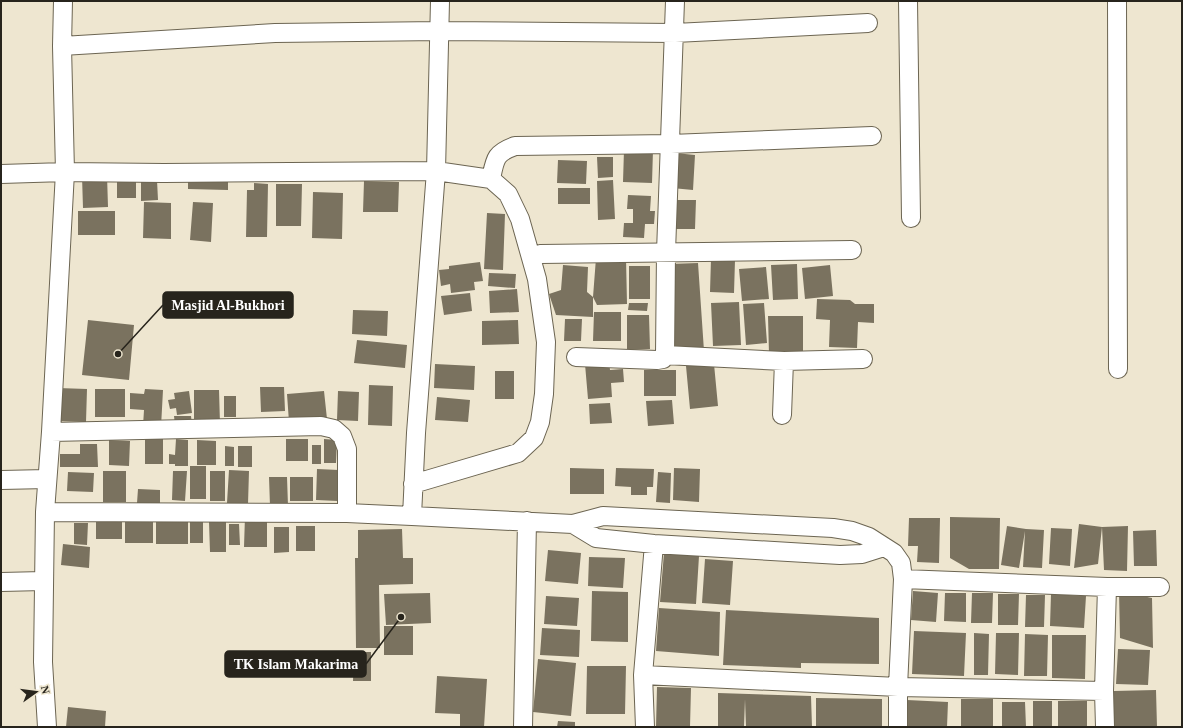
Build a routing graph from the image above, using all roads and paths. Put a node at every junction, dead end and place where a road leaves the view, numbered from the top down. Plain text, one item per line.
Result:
1 (63, 1) edge
2 (440, 1) edge
3 (675, 1) edge
4 (908, 1) edge
5 (1117, 1) edge
6 (868, 23) dead end
7 (439, 31) junction
8 (675, 33) junction
9 (62, 46) junction
10 (872, 136) dead end
11 (671, 144) junction
12 (436, 171) junction
13 (65, 172) junction
14 (1, 174) edge
15 (491, 179) junction
16 (911, 218) dead end
17 (852, 250) dead end
18 (666, 252) junction
19 (540, 254) dead end
20 (665, 355) junction
21 (576, 357) dead end
22 (863, 359) dead end
23 (784, 360) junction
24 (1118, 369) dead end
25 (782, 415) dead end
26 (51, 432) junction
27 (47, 479) junction
28 (1, 480) edge
29 (413, 484) junction
30 (45, 512) junction
31 (347, 514) junction
32 (412, 516) junction
33 (527, 521) junction
34 (729, 523) junction
35 (573, 524) junction
36 (654, 544) junction
37 (884, 547) junction
38 (726, 548) junction
39 (904, 579) junction
40 (43, 581) junction
41 (1, 582) edge
42 (1107, 587) junction
43 (1160, 587) dead end
44 (643, 675) junction
45 (898, 687) junction
46 (1104, 691) junction
47 (47, 727) edge
48 (523, 727) edge
49 (645, 727) edge
50 (898, 727) edge
51 (1105, 727) edge

1 - 9 street
2 - 7 street
3 - 8 street
4 - 16 street
5 - 24 street
6 - 8 street
7 - 8 street
7 - 9 street
7 - 12 street
8 - 11 street
9 - 13 street
10 - 11 street
11 - 15 street
11 - 18 street
12 - 13 street
12 - 15 street
12 - 29 street
13 - 14 street
13 - 26 street
15 - 29 street
17 - 18 street
18 - 19 street
18 - 20 street
20 - 21 street
20 - 23 street
22 - 23 street
23 - 25 street
26 - 27 street
26 - 31 street
27 - 28 street
27 - 30 street
29 - 32 street
30 - 31 street
30 - 40 street
31 - 32 street
32 - 33 street
33 - 35 street
33 - 48 street
34 - 35 street
34 - 37 street
34 - 38 street
35 - 36 street
36 - 38 street
36 - 44 street
37 - 38 street
37 - 39 street
39 - 42 street
39 - 45 street
40 - 41 street
40 - 47 street
42 - 43 street
42 - 46 street
44 - 45 street
44 - 49 street
45 - 46 street
45 - 50 street
46 - 51 street

